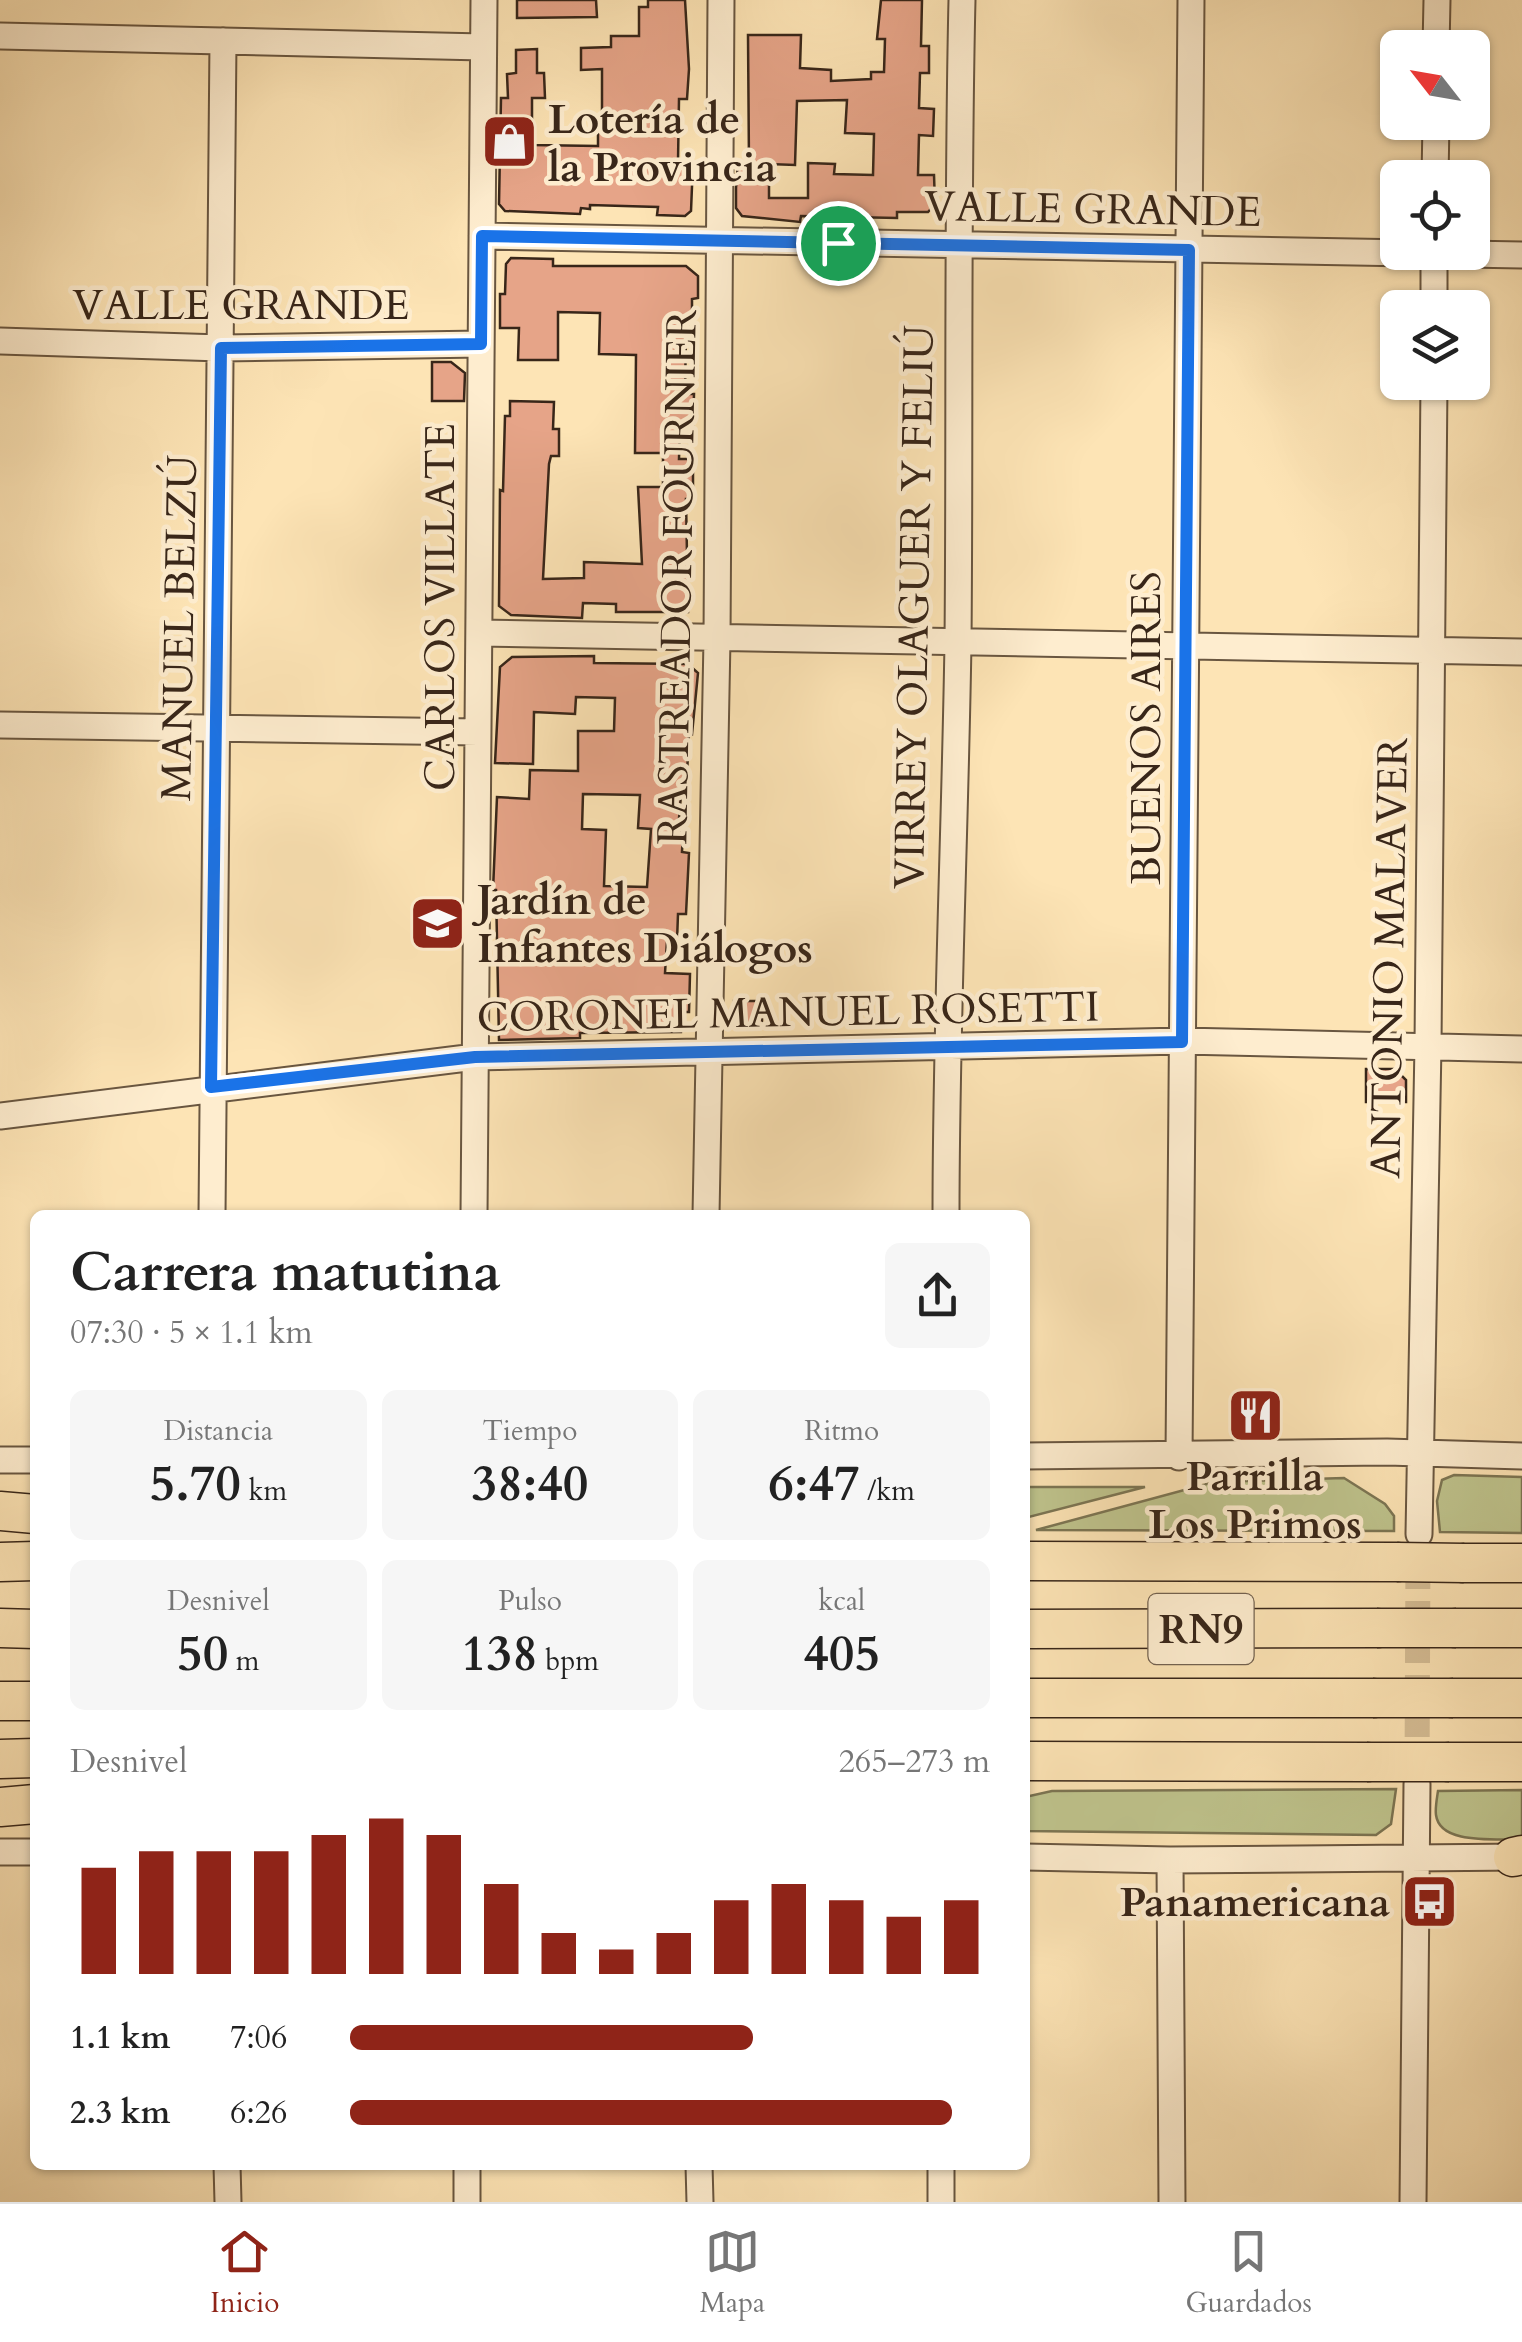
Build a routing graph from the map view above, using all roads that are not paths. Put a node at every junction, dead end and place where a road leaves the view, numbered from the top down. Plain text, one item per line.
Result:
1 (484, 0) edge
2 (720, 0) edge
3 (962, 0) edge
4 (1191, 0) edge
5 (1437, 0) edge
6 (1436, 30) edge
7 (0, 36) edge
8 (223, 41) junction
9 (483, 48) junction
10 (482, 236) junction
11 (720, 241) junction
12 (957, 245) junction
13 (1189, 250) junction
14 (1380, 252) edge
15 (1490, 254) edge
16 (1522, 255) edge
17 (0, 341) edge
18 (481, 344) junction
19 (221, 348) junction
20 (1434, 400) edge
21 (479, 633) junction
22 (717, 639) junction
23 (958, 642) junction
24 (1186, 646) junction
25 (1432, 652) junction
26 (1522, 652) edge
27 (0, 725) edge
28 (218, 729) junction
29 (478, 732) junction
30 (1182, 1042) junction
31 (1428, 1046) junction
32 (946, 1048) junction
33 (1522, 1049) edge
34 (708, 1052) junction
35 (475, 1057) junction
36 (211, 1087) junction
37 (0, 1116) edge
38 (212, 1210) edge
39 (474, 1210) edge
40 (706, 1210) edge
41 (946, 1210) edge
42 (1419, 1453) junction
43 (1030, 1456) edge
44 (1522, 1456) edge
45 (1179, 1457) junction
46 (0, 1460) edge
47 (30, 1460) edge
48 (0, 1511) edge
49 (30, 1514) edge
50 (1408, 1548) junction
51 (1030, 1561) edge
52 (0, 1562) edge
53 (30, 1562) edge
54 (1522, 1563) edge
55 (0, 1628) edge
56 (30, 1628) edge
57 (1522, 1628) edge
58 (1030, 1629) edge
59 (1030, 1698) edge
60 (1522, 1698) edge
61 (0, 1701) edge
62 (30, 1701) edge
63 (0, 1758) edge
64 (30, 1758) edge
65 (1030, 1761) edge
66 (1522, 1762) edge
67 (1416, 1784) tunnel mouth
68 (30, 1804) edge
69 (0, 1807) edge
70 (0, 1852) edge
71 (30, 1852) edge
72 (1519, 1856) edge
73 (1030, 1857) edge
74 (1414, 1859) junction
75 (1170, 1860) junction
76 (228, 2170) edge
77 (467, 2170) edge
78 (699, 2170) edge
79 (941, 2170) edge
80 (228, 2202) edge
81 (467, 2202) edge
82 (700, 2202) edge
83 (941, 2202) edge
84 (1172, 2202) edge
85 (1413, 2202) edge

1 - 9 street, CARLOS VILLATE
2 - 11 street, RASTREADOR FOURNIER
3 - 12 street, VIRREY OLAGUER Y FELIÚ
4 - 13 street, BUENOS AIRES
5 - 6 street
7 - 8 street
8 - 9 street
8 - 19 street, MANUEL BELZÚ
9 - 10 street, CARLOS VILLATE
10 - 11 street, VALLE GRANDE
10 - 18 street, CARLOS VILLATE
11 - 12 street, VALLE GRANDE
11 - 22 street, RASTREADOR FOURNIER
12 - 13 street, VALLE GRANDE
12 - 23 street, VIRREY OLAGUER Y FELIÚ
13 - 14 street, VALLE GRANDE
13 - 24 street, BUENOS AIRES
15 - 16 street, VALLE GRANDE
17 - 19 street, VALLE GRANDE
18 - 19 street, VALLE GRANDE
18 - 21 street, CARLOS VILLATE
19 - 28 street, MANUEL BELZÚ
20 - 25 street, ANTONIO MALAVER
21 - 22 street
21 - 29 street, CARLOS VILLATE
22 - 23 street
22 - 34 street, RASTREADOR FOURNIER
23 - 24 street
23 - 32 street, VIRREY OLAGUER Y FELIÚ
24 - 25 street
24 - 30 street, BUENOS AIRES
25 - 26 street
25 - 31 street, ANTONIO MALAVER
27 - 28 street
28 - 29 street
28 - 36 street, MANUEL BELZÚ
29 - 35 street, CARLOS VILLATE
30 - 31 street, CORONEL MANUEL ROSETTI
30 - 32 street, CORONEL MANUEL ROSETTI
30 - 45 street, BUENOS AIRES
31 - 33 street, CORONEL MANUEL ROSETTI
31 - 42 street, ANTONIO MALAVER
32 - 34 street, CORONEL MANUEL ROSETTI
32 - 41 street, VIRREY OLAGUER Y FELIÚ
34 - 35 street, CORONEL MANUEL ROSETTI
34 - 40 street, RASTREADOR FOURNIER
35 - 36 street, CORONEL MANUEL ROSETTI
35 - 39 street, CARLOS VILLATE
36 - 37 street, CORONEL MANUEL ROSETTI
36 - 38 street, MANUEL BELZÚ
42 - 44 street
42 - 45 street
42 - 50 street, ANTONIO MALAVER
43 - 45 street
46 - 47 street
48 - 49 highway
50 - 51 highway
50 - 54 highway, bridge
52 - 53 highway
55 - 56 highway
57 - 58 highway, RN9, bridge
59 - 60 highway, RN9, bridge
61 - 62 highway
63 - 64 highway
65 - 66 highway, bridge
67 - 74 street
68 - 69 highway
70 - 71 street
72 - 74 street
73 - 75 street
74 - 75 street
74 - 85 street
75 - 84 street
76 - 80 street
77 - 81 street
78 - 82 street
79 - 83 street

